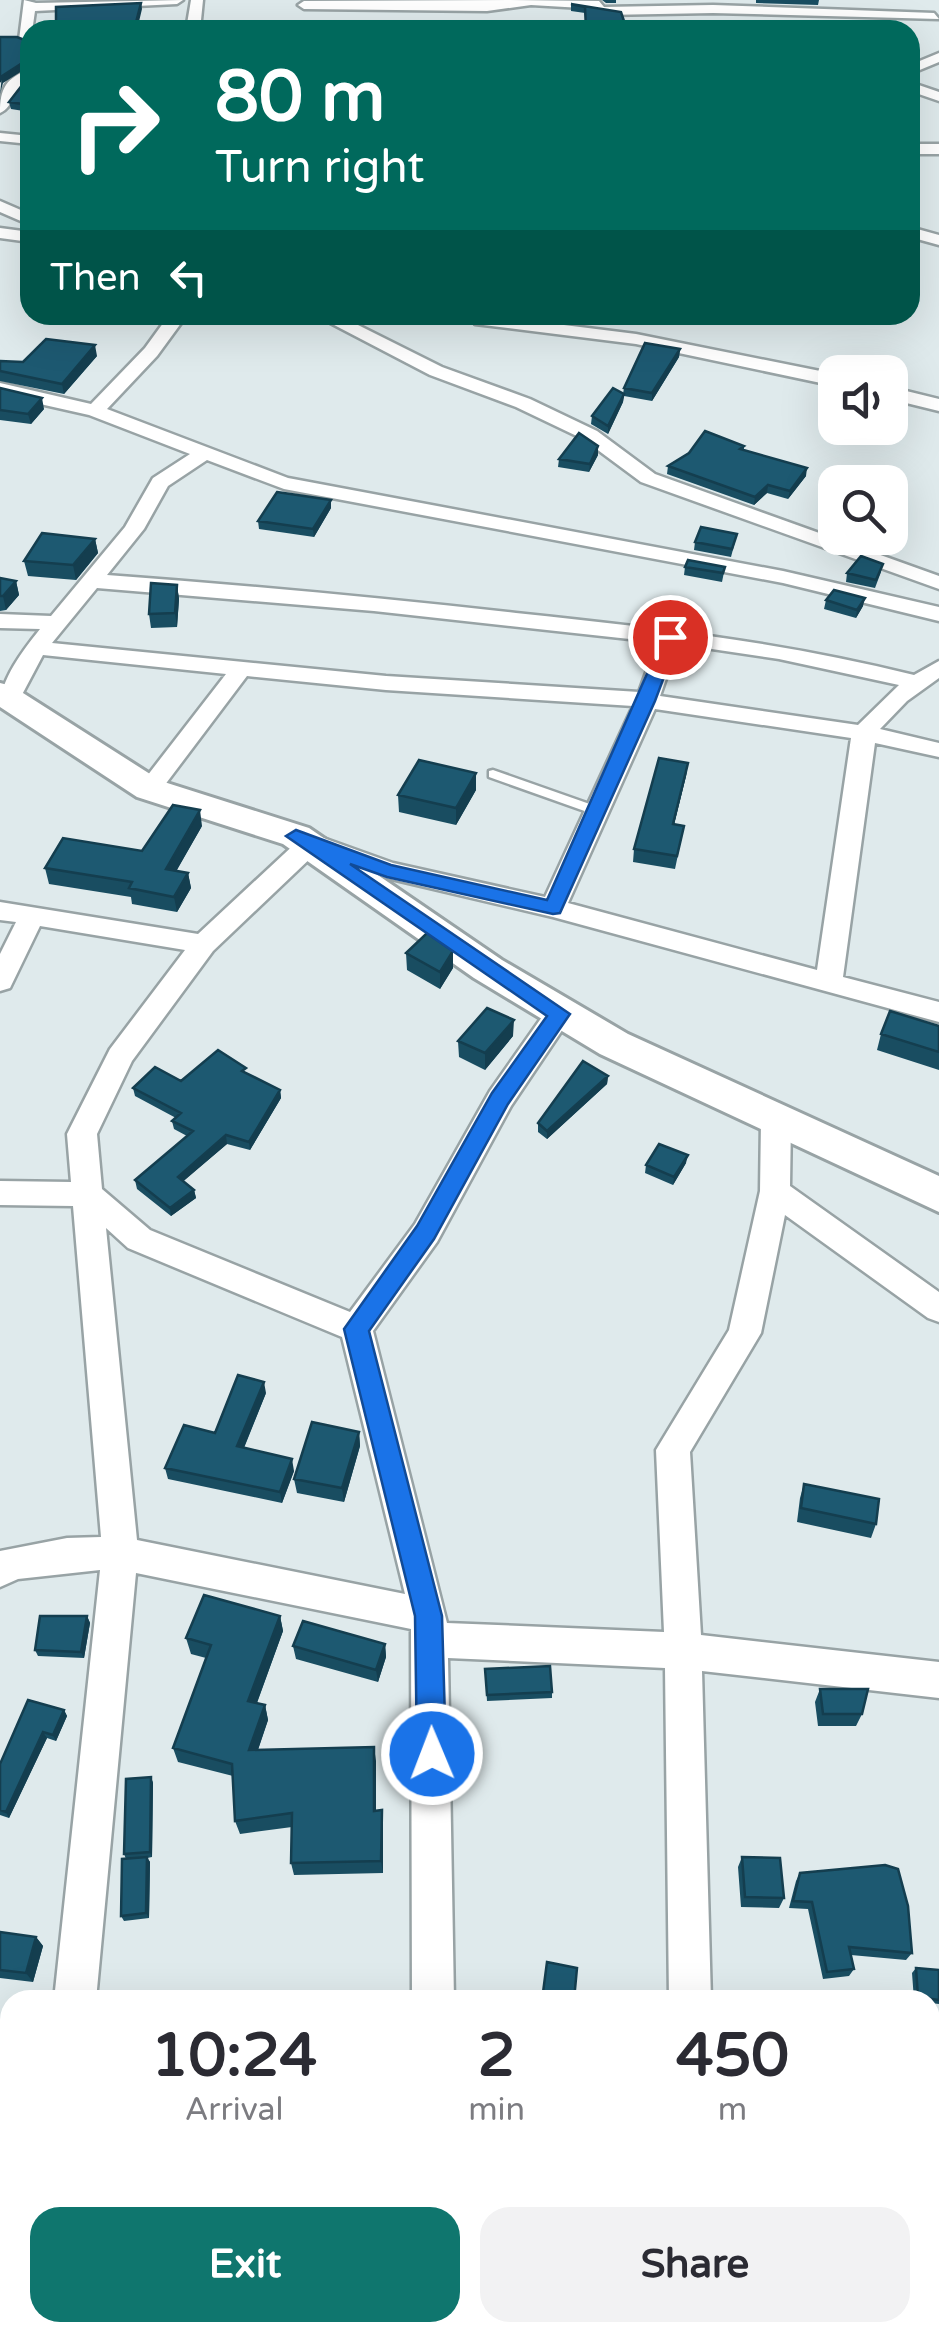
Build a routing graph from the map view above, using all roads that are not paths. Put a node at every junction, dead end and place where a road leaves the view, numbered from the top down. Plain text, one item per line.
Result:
1 (160, 0) edge
2 (177, 0) edge
3 (885, 0) edge
4 (30, 4) edge
5 (711, 4) edge
6 (529, 5) edge
7 (600, 5) edge
8 (304, 8) edge
9 (936, 18) edge
10 (6, 83) edge
11 (0, 108) edge
12 (171, 325) edge
13 (344, 325) edge
14 (522, 325) edge
15 (818, 376) edge
16 (939, 388) edge
17 (0, 389) edge
18 (908, 390) edge
19 (908, 396) edge
20 (939, 405) edge
21 (95, 411) junction
22 (208, 451) junction
23 (94, 580) junction
24 (939, 582) edge
25 (939, 614) edge
26 (0, 621) edge
27 (59, 623) junction
28 (670, 637) junction
29 (36, 648) junction
30 (241, 668) junction
31 (929, 675) edge
32 (4, 697) edge
33 (646, 701) junction
34 (864, 733) junction
35 (939, 750) edge
36 (493, 774) dead end
37 (149, 789) junction
38 (597, 811) junction
39 (302, 841) junction
40 (553, 908) junction
41 (0, 910) edge
42 (32, 916) junction
43 (204, 944) junction
44 (0, 981) edge
45 (829, 983) junction
46 (939, 1012) edge
47 (559, 1014) junction
48 (776, 1121) junction
49 (775, 1190) junction
50 (0, 1194) edge
51 (87, 1194) junction
52 (939, 1195) edge
53 (939, 1309) edge
54 (356, 1329) junction
55 (120, 1553) junction
56 (0, 1570) edge
57 (429, 1628) junction
58 (683, 1651) junction
59 (939, 1680) edge
60 (76, 1990) edge
61 (434, 1990) edge
62 (690, 1990) edge

1 - 2 street
1 - 4 street
3 - 9 street
5 - 7 street
5 - 9 street
6 - 7 street
6 - 8 street
10 - 11 street
12 - 21 street
13 - 24 street
14 - 15 street
16 - 18 street
17 - 21 street
19 - 20 street
21 - 22 street
22 - 23 street
22 - 25 street
23 - 27 street
23 - 28 street
26 - 27 street
27 - 29 street
28 - 31 street
28 - 33 street
29 - 30 street
29 - 32 street
30 - 33 street
30 - 37 street
31 - 34 street
32 - 37 street
33 - 34 street
33 - 38 street
34 - 35 street
34 - 45 street
36 - 38 lane
37 - 39 street
38 - 40 street
39 - 40 street
39 - 43 street
39 - 47 street
40 - 45 street
41 - 42 street
42 - 43 street
42 - 44 street
43 - 51 street
45 - 46 street
47 - 48 street
47 - 54 street
48 - 49 street
48 - 52 street
49 - 53 street
49 - 58 street
50 - 51 street
51 - 54 street
51 - 55 street
54 - 57 street
55 - 56 street
55 - 57 street
55 - 60 street
57 - 58 street
57 - 61 street
58 - 59 street
58 - 62 street

